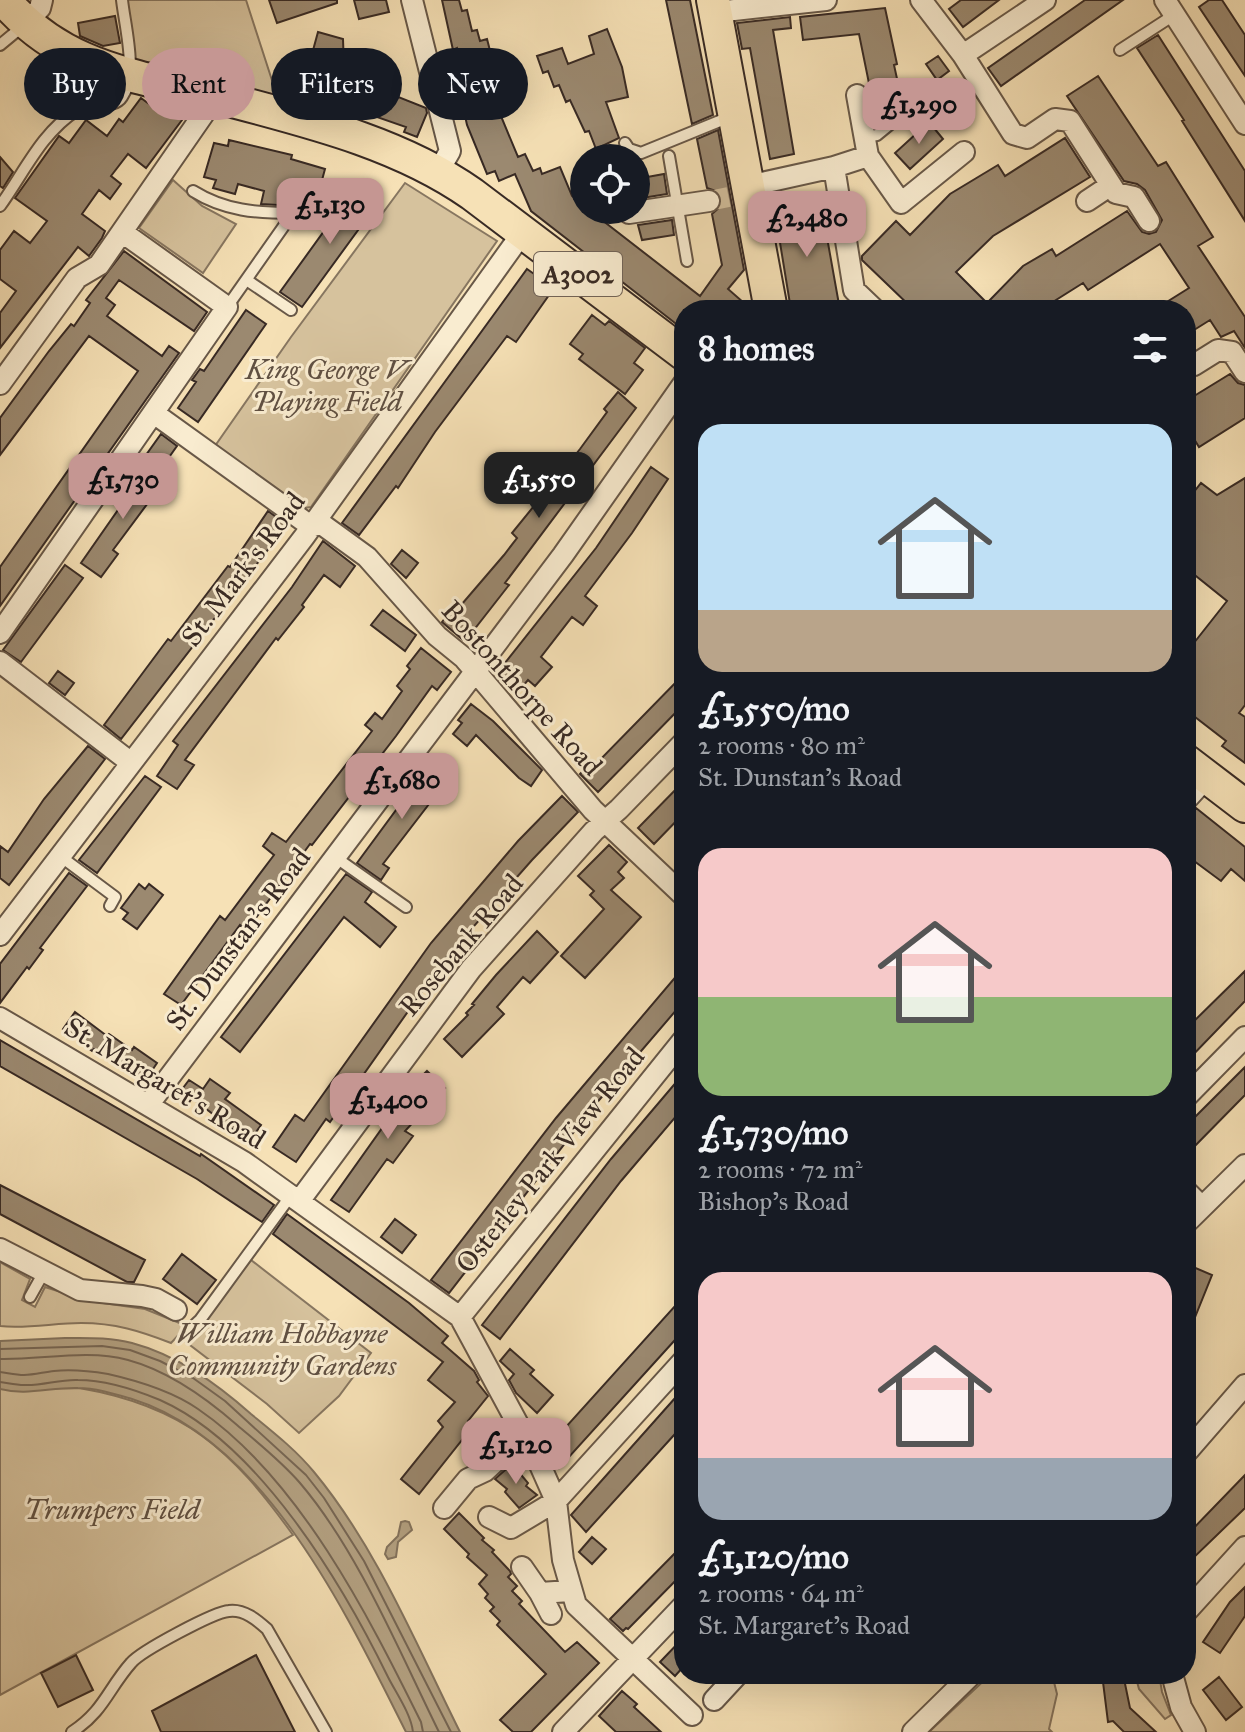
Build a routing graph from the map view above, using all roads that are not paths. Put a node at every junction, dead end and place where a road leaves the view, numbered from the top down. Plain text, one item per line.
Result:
1 (122, 0) edge
2 (412, 0) edge
3 (826, 0) edge
4 (921, 0) edge
5 (1045, 0) edge
6 (714, 6) edge
7 (1170, 7) edge
8 (24, 8) edge
9 (0, 45) edge
10 (1120, 50) dead end
11 (963, 55) junction
12 (131, 75) junction
13 (142, 78) edge
14 (857, 95) dead end
15 (916, 103) dead end
16 (255, 109) edge
17 (734, 115) junction
18 (199, 120) edge
19 (1245, 124) edge
20 (625, 143) dead end
21 (867, 147) junction
22 (964, 152) dead end
23 (669, 156) dead end
24 (444, 162) junction
25 (834, 167) junction
26 (1111, 185) junction
27 (193, 191) dead end
28 (743, 191) junction
29 (709, 201) tunnel mouth
30 (1087, 201) dead end
31 (0, 206) edge
32 (677, 206) junction
33 (650, 210) edge
34 (1149, 221) dead end
35 (122, 232) junction
36 (523, 232) junction
37 (687, 261) dead end
38 (248, 281) junction
39 (769, 300) edge
40 (864, 300) edge
41 (227, 307) junction
42 (291, 310) dead end
43 (674, 346) edge
44 (1196, 364) edge
45 (1245, 372) edge
46 (0, 384) edge
47 (674, 397) edge
48 (155, 414) junction
49 (314, 524) junction
50 (0, 633) edge
51 (0, 662) edge
52 (475, 671) junction
53 (674, 752) edge
54 (130, 762) junction
55 (1196, 781) edge
56 (1245, 806) edge
57 (606, 821) junction
58 (60, 856) junction
59 (335, 857) junction
60 (674, 886) edge
61 (110, 906) dead end
62 (406, 907) dead end
63 (0, 935) edge
64 (0, 1018) edge
65 (1245, 1037) edge
66 (674, 1051) edge
67 (1196, 1087) edge
68 (149, 1104) junction
69 (1245, 1165) edge
70 (296, 1197) junction
71 (1196, 1201) edge
72 (1202, 1207) junction
73 (1196, 1213) edge
74 (0, 1249) edge
75 (44, 1272) junction
76 (30, 1297) dead end
77 (176, 1310) dead end
78 (460, 1317) junction
79 (186, 1333) dead end
80 (674, 1371) edge
81 (1245, 1385) edge
82 (524, 1435) junction
83 (1196, 1441) edge
84 (556, 1501) junction
85 (444, 1508) dead end
86 (489, 1517) dead end
87 (1245, 1547) edge
88 (522, 1567) dead end
89 (570, 1591) junction
90 (540, 1593) junction
91 (1196, 1601) edge
92 (551, 1614) dead end
93 (674, 1615) edge
94 (632, 1659) junction
95 (729, 1684) edge
96 (962, 1684) edge
97 (1175, 1684) edge
98 (714, 1700) dead end
99 (692, 1715) dead end
100 (72, 1732) edge
101 (326, 1732) edge
102 (563, 1732) edge
103 (913, 1732) edge
104 (1195, 1732) edge

1 - 12 lane
2 - 24 street
3 - 6 street
4 - 11 street
5 - 11 street
6 - 17 main road
7 - 10 lane
7 - 19 street
8 - 9 lane
8 - 12 main road, A3002
11 - 26 street
12 - 13 main road, A3002
12 - 31 lane
14 - 21 street
15 - 21 lane
16 - 24 main road, A3002
17 - 20 lane
17 - 28 main road
18 - 35 street
21 - 22 street
21 - 25 street
23 - 32 lane
24 - 36 main road, A3002
25 - 28 street
25 - 40 street
26 - 30 street
26 - 34 street
27 - 38 lane
28 - 39 main road
29 - 32 street
32 - 33 street
32 - 37 lane
35 - 41 street
35 - 46 street
36 - 43 main road, A3002
36 - 49 street, St. Mark's Road
38 - 41 lane
38 - 42 lane
41 - 48 street
44 - 45 street
47 - 52 street, St. Dunstan's Road
48 - 49 street, Bostonthorpe Road
48 - 50 street
49 - 52 street, Bostonthorpe Road
49 - 54 street, St. Mark's Road
51 - 54 street
52 - 57 street, Bostonthorpe Road
52 - 59 street, St. Dunstan's Road
53 - 57 street, Rosebank Road
54 - 58 street, St. Mark's Road
55 - 56 main road
57 - 60 street, Bostonthorpe Road
57 - 70 street, Rosebank Road
58 - 61 lane
58 - 63 street, St. Mark's Road
59 - 62 lane
59 - 68 street, St. Dunstan's Road
64 - 68 street, St. Margaret's Road
65 - 67 street
66 - 78 street, Osterley Park View Road
68 - 70 street, St. Margaret's Road
69 - 72 street
70 - 78 street, St. Margaret's Road
70 - 79 lane
71 - 72 street
72 - 73 street
74 - 75 street
75 - 76 lane
75 - 77 street
78 - 82 street, St. Margaret's Road
80 - 84 street
81 - 83 street
82 - 84 street, St. Margaret's Road
82 - 85 street
84 - 86 street
84 - 89 street, St. Margaret's Road
87 - 91 street
88 - 90 street
89 - 90 street
89 - 94 street, St. Margaret's Road
90 - 92 street
93 - 94 street
94 - 99 street, St. Margaret's Road
94 - 102 street
95 - 98 street
96 - 103 street
97 - 104 street
100 - 101 lane

